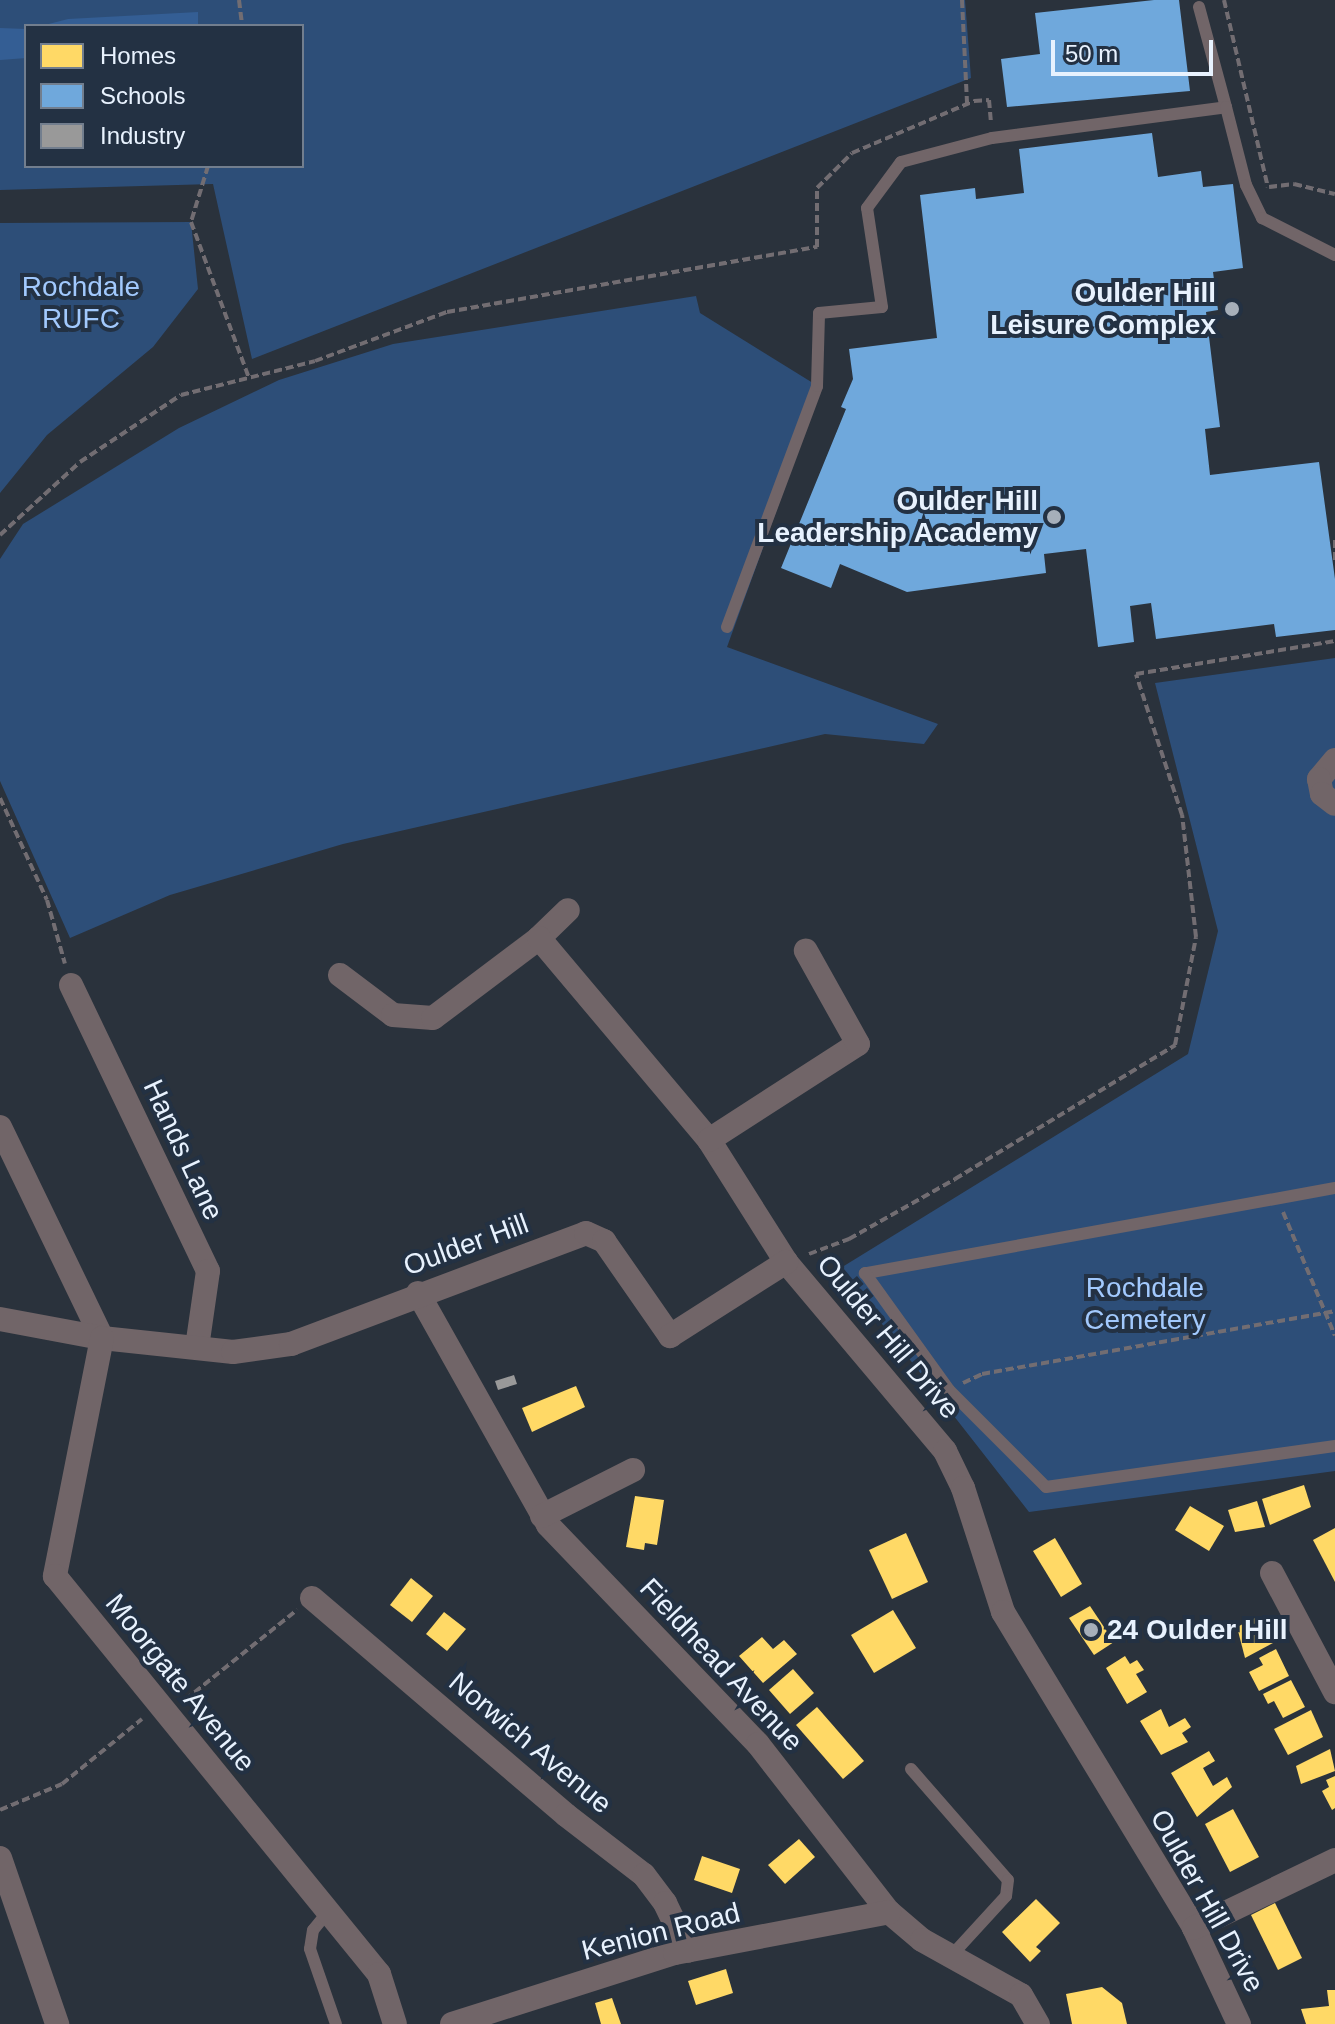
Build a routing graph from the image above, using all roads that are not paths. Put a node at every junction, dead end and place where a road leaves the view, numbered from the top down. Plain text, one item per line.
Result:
1 (1199, 7) dead end
2 (1226, 107) junction
3 (1335, 255) edge
4 (727, 627) dead end
5 (1335, 760) edge
6 (1335, 804) edge
7 (568, 910) dead end
8 (539, 938) junction
9 (806, 951) dead end
10 (340, 975) dead end
11 (71, 985) road end
12 (0, 1127) edge
13 (709, 1140) junction
14 (1335, 1188) edge
15 (786, 1262) junction
16 (418, 1293) junction
17 (0, 1319) edge
18 (102, 1338) junction
19 (197, 1347) junction
20 (1335, 1446) edge
21 (633, 1470) dead end
22 (542, 1516) junction
23 (1272, 1573) dead end
24 (312, 1598) road end
25 (1335, 1692) edge
26 (911, 1769) dead end
27 (0, 1858) edge
28 (1335, 1860) edge
29 (889, 1912) junction
30 (327, 1913) junction
31 (1194, 1928) junction
32 (688, 1951) junction
33 (952, 1955) junction
34 (57, 2024) edge
35 (336, 2024) edge
36 (395, 2024) edge
37 (452, 2024) edge
38 (1038, 2024) edge
39 (1239, 2024) edge

1 - 2 lane
2 - 3 lane
2 - 4 lane
5 - 6 street
7 - 8 street
8 - 10 street
8 - 13 street, Oulder Hill Drive
9 - 13 street
11 - 19 street, Hands Lane
12 - 18 street
13 - 15 street, Oulder Hill Drive
14 - 20 lane
15 - 16 street, Oulder Hill
15 - 31 street, Oulder Hill Drive
16 - 19 street, Oulder Hill
16 - 22 street, Fieldhead Avenue
17 - 18 street, Oulder Hill
18 - 19 street, Oulder Hill
18 - 30 street, Moorgate Avenue
21 - 22 street
22 - 29 street, Fieldhead Avenue
23 - 25 street
24 - 32 street, Norwich Avenue
26 - 33 lane
27 - 34 street
28 - 31 street
29 - 32 street, Kenion Road
29 - 33 street, Fieldhead Avenue
30 - 35 lane
30 - 36 street, Moorgate Avenue
31 - 39 street, Oulder Hill Drive
32 - 37 street, Kenion Road
33 - 38 street, Fieldhead Avenue

